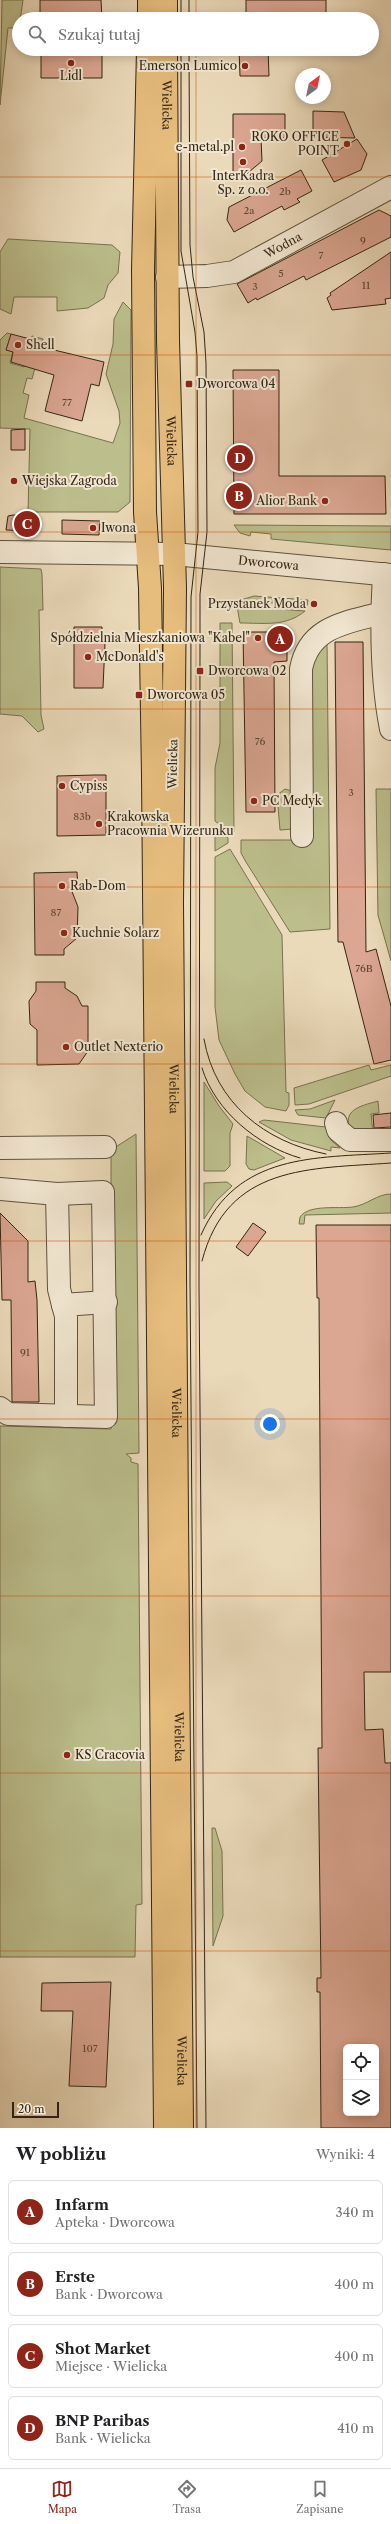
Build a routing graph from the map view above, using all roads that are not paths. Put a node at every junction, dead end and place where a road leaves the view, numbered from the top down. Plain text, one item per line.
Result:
1 (149, 0) edge
2 (166, 0) edge
3 (149, 12) edge
4 (166, 12) edge
5 (148, 56) edge
6 (166, 56) edge
7 (391, 187) edge
8 (167, 277) junction
9 (0, 552) edge
10 (174, 554) junction
11 (147, 555) junction
12 (387, 574) edge
13 (385, 626) edge
14 (391, 729) edge
15 (302, 836) dead end
16 (336, 1123) dead end
17 (391, 1140) edge
18 (105, 1147) dead end
19 (0, 1148) edge
20 (0, 1188) edge
21 (57, 1194) junction
22 (106, 1302) junction
23 (63, 1305) junction
24 (0, 1408) edge
25 (66, 1416) junction
26 (166, 2128) edge
27 (182, 2128) edge

1 - 3 main road
2 - 4 main road
5 - 11 main road, Wielicka
6 - 8 main road, Wielicka
7 - 8 street, Wodna
8 - 10 main road, Wielicka
9 - 11 street
10 - 11 street, Dworcowa
10 - 12 street, Dworcowa
10 - 27 main road, Wielicka
11 - 26 main road, Wielicka
12 - 13 street
13 - 14 street
13 - 15 street
16 - 17 street
18 - 19 street
20 - 21 street
21 - 22 street
21 - 23 street
22 - 23 street
22 - 25 street
23 - 25 street
24 - 25 street

